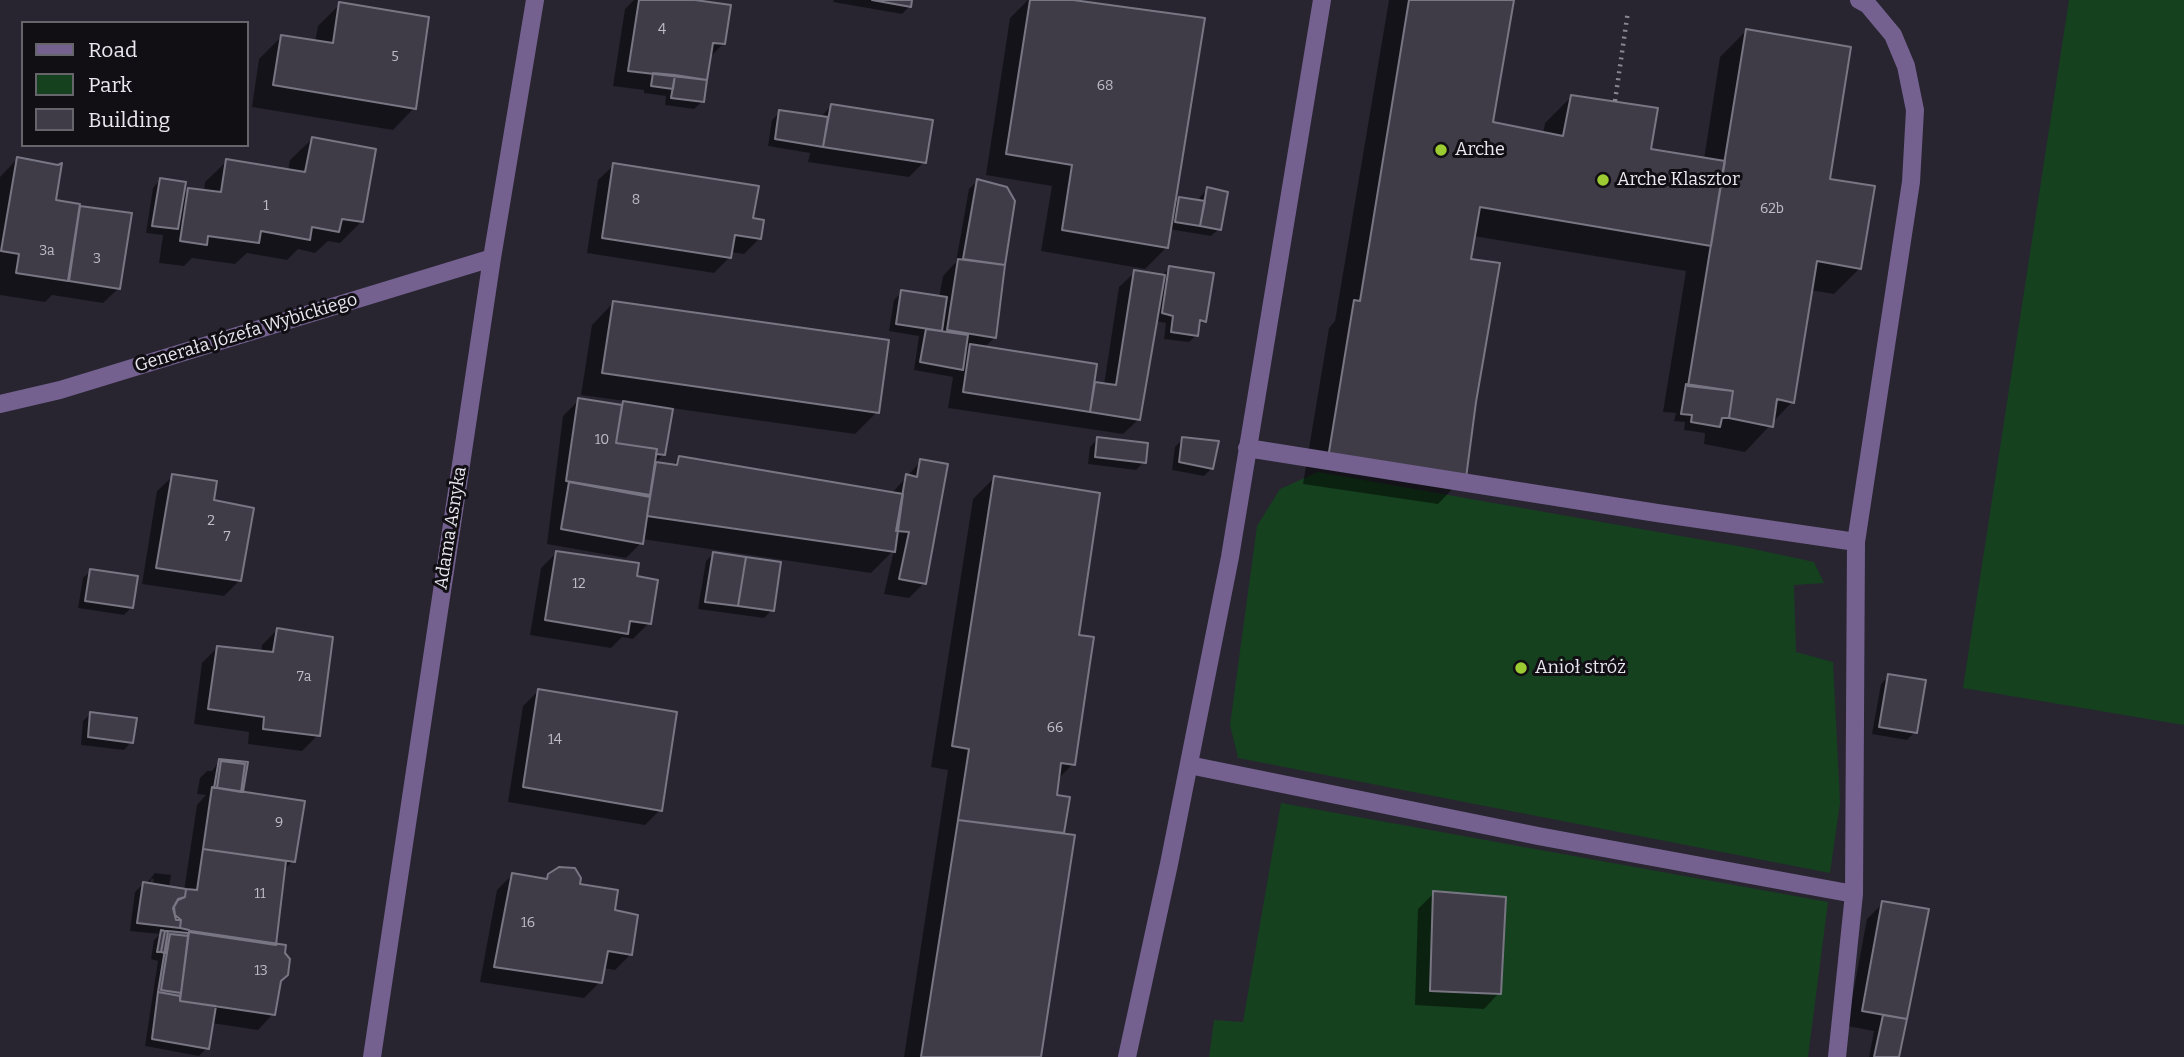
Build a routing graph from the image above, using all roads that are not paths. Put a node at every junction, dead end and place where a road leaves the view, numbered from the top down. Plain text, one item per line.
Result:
1 (535, 0) edge
2 (1322, 0) edge
3 (1859, 0) edge
4 (492, 258) junction
5 (0, 404) edge
6 (1247, 448) junction
7 (1856, 542) junction
8 (1189, 765) junction
9 (1854, 894) junction
10 (372, 1057) edge
11 (1127, 1057) edge
12 (1838, 1057) edge

1 - 4 street, Adama Asnyka
2 - 6 street
3 - 7 street
4 - 5 street, Generała Józefa Wybickiego
4 - 10 street, Adama Asnyka
6 - 7 street
6 - 8 street
7 - 9 street
8 - 9 street
8 - 11 street
9 - 12 street

